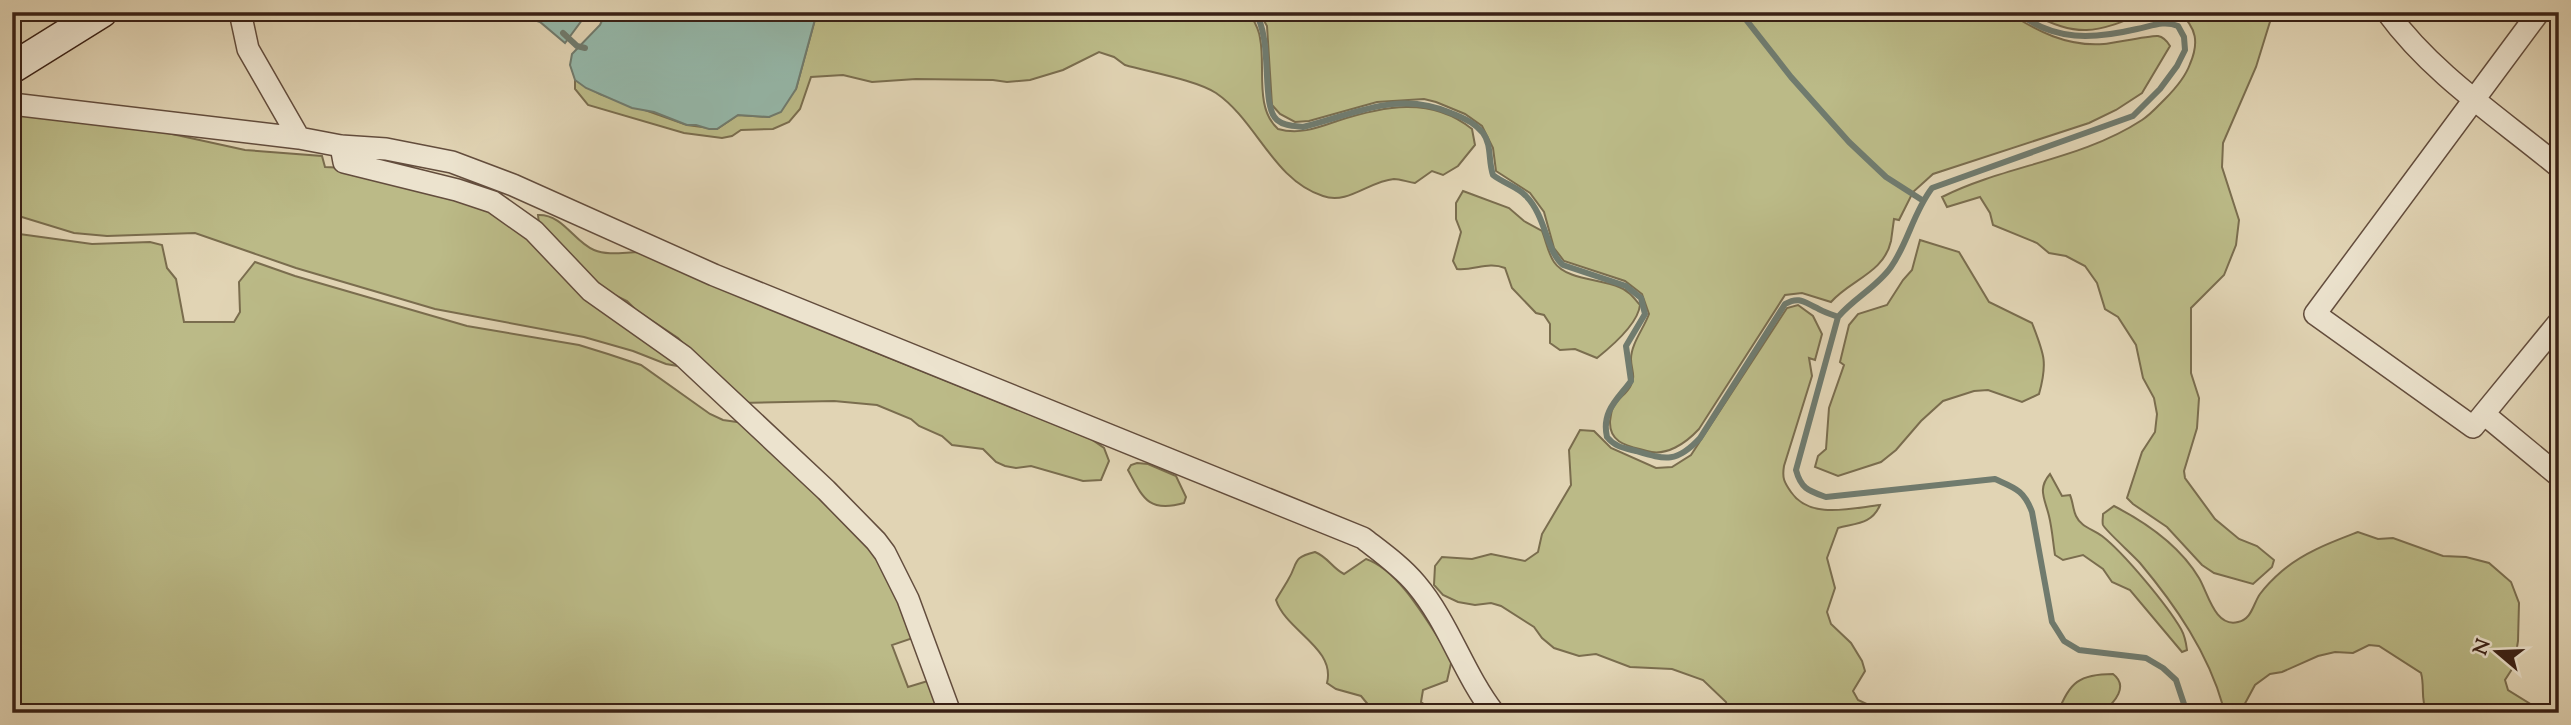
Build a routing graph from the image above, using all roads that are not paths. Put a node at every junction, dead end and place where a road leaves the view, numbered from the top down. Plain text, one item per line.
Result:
1 (102, 12) edge
2 (240, 12) edge
3 (2387, 12) edge
4 (2539, 12) edge
5 (12, 68) edge
6 (2472, 100) junction
7 (12, 104) edge
8 (299, 138) junction
9 (341, 146) junction
10 (2559, 167) edge
11 (2559, 322) edge
12 (2484, 414) junction
13 (2559, 476) edge
14 (950, 713) edge
15 (1494, 713) edge

1 - 5 main road
2 - 8 street
3 - 6 street
4 - 6 street
6 - 10 street
6 - 12 street
7 - 8 street
8 - 9 street
9 - 14 street
9 - 15 street
11 - 12 street
12 - 13 street

